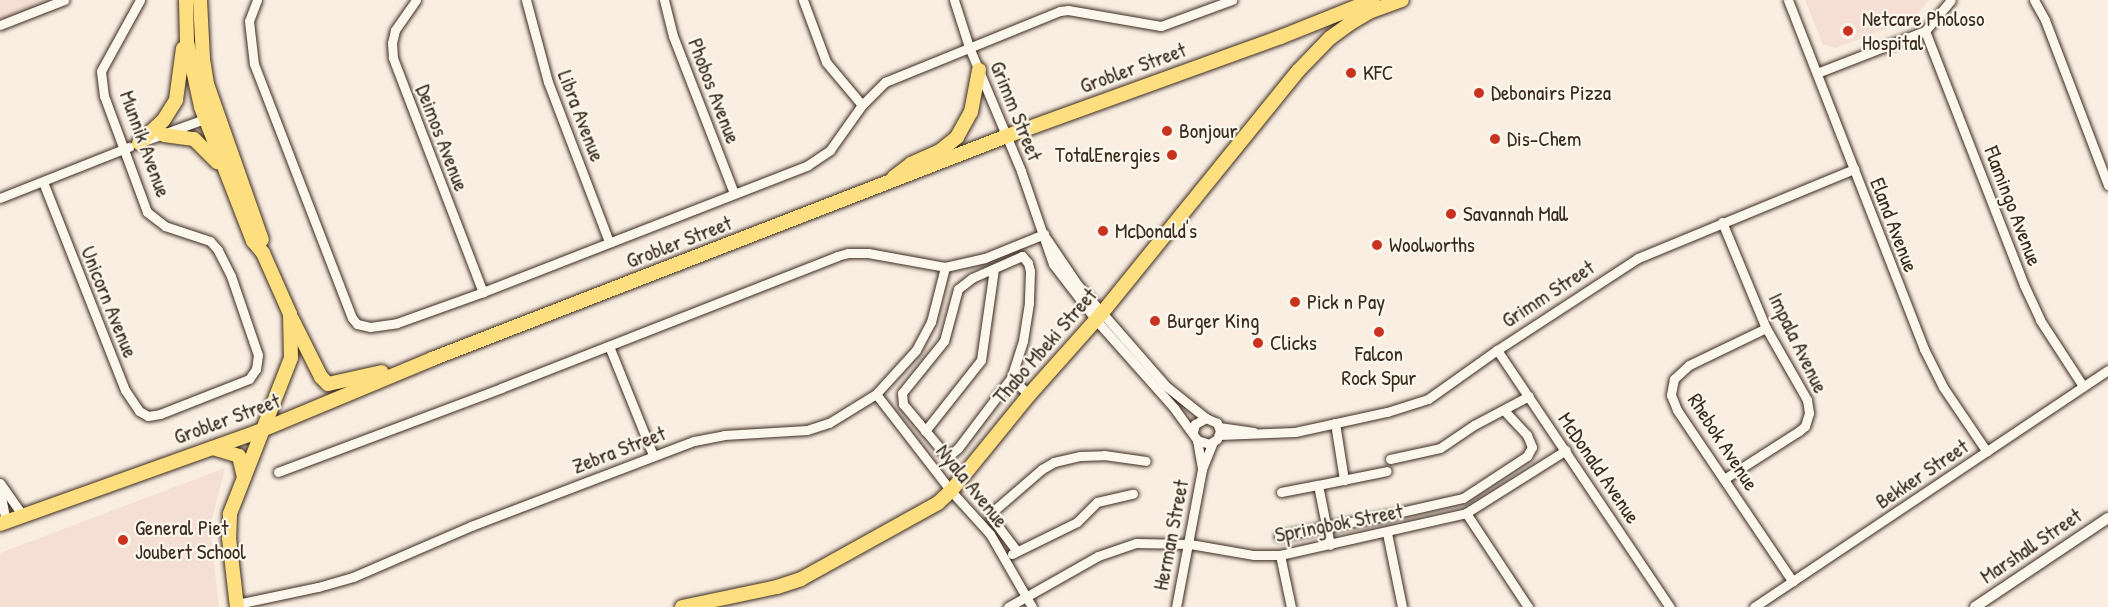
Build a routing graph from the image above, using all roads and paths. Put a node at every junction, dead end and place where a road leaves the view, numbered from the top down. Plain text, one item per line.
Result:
1 (64, 0) edge
2 (140, 0) edge
3 (186, 0) edge
4 (200, 0) edge
5 (257, 0) edge
6 (416, 0) edge
7 (526, 0) edge
8 (664, 0) edge
9 (802, 0) edge
10 (954, 0) edge
11 (1232, 0) edge
12 (1393, 0) edge
13 (1401, 0) edge
14 (1788, 0) edge
15 (1951, 0) edge
16 (2034, 0) edge
17 (1371, 6) edge
18 (186, 23) junction
19 (0, 25) edge
20 (1925, 31) junction
21 (969, 47) junction
22 (979, 70) junction
23 (1817, 74) junction
24 (862, 105) junction
25 (211, 117) junction
26 (164, 135) junction
27 (1007, 136) junction
28 (139, 142) junction
29 (125, 148) junction
30 (1854, 169) junction
31 (227, 176) junction
32 (43, 182) junction
33 (2108, 185) edge
34 (883, 186) junction
35 (734, 193) junction
36 (0, 198) edge
37 (1722, 222) junction
38 (1044, 235) junction
39 (609, 242) junction
40 (263, 253) junction
41 (945, 267) junction
42 (994, 269) junction
43 (483, 292) junction
44 (290, 314) junction
45 (1099, 317) junction
46 (1766, 328) junction
47 (609, 346) junction
48 (1497, 350) junction
49 (432, 359) junction
50 (2108, 370) edge
51 (1011, 378) junction
52 (2083, 386) junction
53 (876, 394) junction
54 (1029, 395) junction
55 (1529, 396) junction
56 (1504, 410) junction
57 (160, 414) joint
58 (1206, 418) junction
59 (1335, 423) junction
60 (263, 430) junction
61 (924, 431) junction
62 (1217, 435) junction
63 (1195, 436) junction
64 (213, 447) junction
65 (1566, 450) junction
66 (1987, 452) junction
67 (653, 455) junction
68 (1390, 459) dead end
69 (1146, 461) dead end
70 (1202, 469) junction
71 (1386, 471) dead end
72 (278, 472) dead end
73 (1724, 479) junction
74 (1344, 480) junction
75 (244, 482) junction
76 (0, 483) edge
77 (1318, 485) junction
78 (0, 491) edge
79 (951, 491) junction
80 (1281, 492) dead end
81 (1133, 494) dead end
82 (1466, 513) junction
83 (22, 516) junction
84 (2108, 518) edge
85 (3, 523) edge
86 (1326, 526) junction
87 (1388, 533) junction
88 (1279, 536) dead end
89 (1190, 544) junction
90 (1330, 545) junction
91 (1016, 550) junction
92 (1280, 555) junction
93 (1005, 559) junction
94 (1793, 582) junction
95 (1027, 597) junction
96 (237, 606) edge
97 (691, 606) edge
98 (1008, 607) edge
99 (1032, 607) edge
100 (1176, 607) edge
101 (1291, 607) edge
102 (1402, 607) edge
103 (1528, 607) edge
104 (1670, 607) edge
105 (1754, 607) edge
106 (1975, 607) edge

1 - 19 street
2 - 29 street, Munnik Avenue
3 - 18 main road
4 - 25 main road
5 - 43 street, Grobler Street
6 - 43 street, Deimos Avenue
7 - 39 street, Libra Avenue
8 - 35 street, Phobos Avenue
9 - 24 street
10 - 21 street, Grimm Street
11 - 21 street, Grobler Street
12 - 17 main road
13 - 17 main road, Grobler Street
14 - 23 street, Eland Avenue
15 - 20 street
16 - 33 street
17 - 27 main road, Grobler Street
17 - 45 main road, Thabo Mbeki Street
18 - 25 main road
18 - 28 main road
20 - 23 street
20 - 52 street, Flamingo Avenue
21 - 22 street, Grimm Street
21 - 24 street, Grobler Street
22 - 27 street, Grimm Street
22 - 34 main road
23 - 30 street, Eland Avenue
24 - 35 street, Grobler Street
25 - 26 street
25 - 31 main road
25 - 40 main road
26 - 28 street
26 - 31 main road
27 - 34 main road, Grobler Street
27 - 38 street, Grimm Street
28 - 29 street
29 - 32 street
29 - 57 street, Munnik Avenue
30 - 37 street, Grimm Street
30 - 66 street, Eland Avenue
31 - 40 main road
32 - 36 street
32 - 57 street, Unicorn Avenue
34 - 49 main road, Grobler Street
35 - 39 street, Grobler Street
37 - 46 street, Impala Avenue
37 - 48 street, Grimm Street
38 - 41 street
38 - 45 street, Grimm Street
39 - 43 street, Grobler Street
40 - 44 main road
41 - 47 street
41 - 53 street, Zebra Street
42 - 51 street
42 - 61 street
42 - 61 street
44 - 49 main road
44 - 60 main road
45 - 54 main road, Thabo Mbeki Street
45 - 58 street, Grimm Street
45 - 63 street, Grimm Street
46 - 73 street, Impala Avenue
46 - 73 street, Rhebok Avenue
47 - 67 street
47 - 72 street
48 - 55 street, McDonald Avenue
48 - 59 street, Grimm Street
49 - 60 main road, Grobler Street
50 - 52 street, Bekker Street
51 - 54 street
51 - 61 street
52 - 66 street, Bekker Street
53 - 67 street, Zebra Street
53 - 79 street, Nyala Avenue
54 - 79 main road, Thabo Mbeki Street
55 - 56 street
55 - 65 street, McDonald Avenue
56 - 68 street
56 - 86 street
58 - 62 street
58 - 63 street
59 - 62 street, Grimm Street
59 - 74 street
60 - 64 main road, Grobler Street
60 - 75 main road
62 - 63 street
62 - 70 street, Herman Street
63 - 70 street, Herman Street
64 - 75 main road
64 - 83 main road, Grobler Street
65 - 82 street, Springbok Street
65 - 104 street, McDonald Avenue
66 - 94 street, Bekker Street
67 - 96 street, Zebra Street
69 - 91 street
70 - 89 street, Herman Street
71 - 74 street
73 - 94 street, Rhebok Avenue
74 - 77 street
75 - 96 main road
76 - 83 street
77 - 80 street
77 - 86 street
78 - 85 street
79 - 93 street, Nyala Avenue
79 - 97 main road, Thabo Mbeki Street
81 - 91 street
82 - 87 street, Springbok Street
82 - 103 street
83 - 85 main road, Grobler Street
84 - 106 street, Marshall Street
86 - 88 street
86 - 90 street
87 - 90 street, Springbok Street
87 - 102 street
89 - 92 street, Springbok Street
89 - 95 street, Springbok Street
89 - 100 street, Herman Street
90 - 92 street, Springbok Street
91 - 93 street
92 - 101 street
93 - 95 street, Nyala Avenue
94 - 105 street, Bekker Street
95 - 98 street, Springbok Street
95 - 99 street, Nyala Avenue

